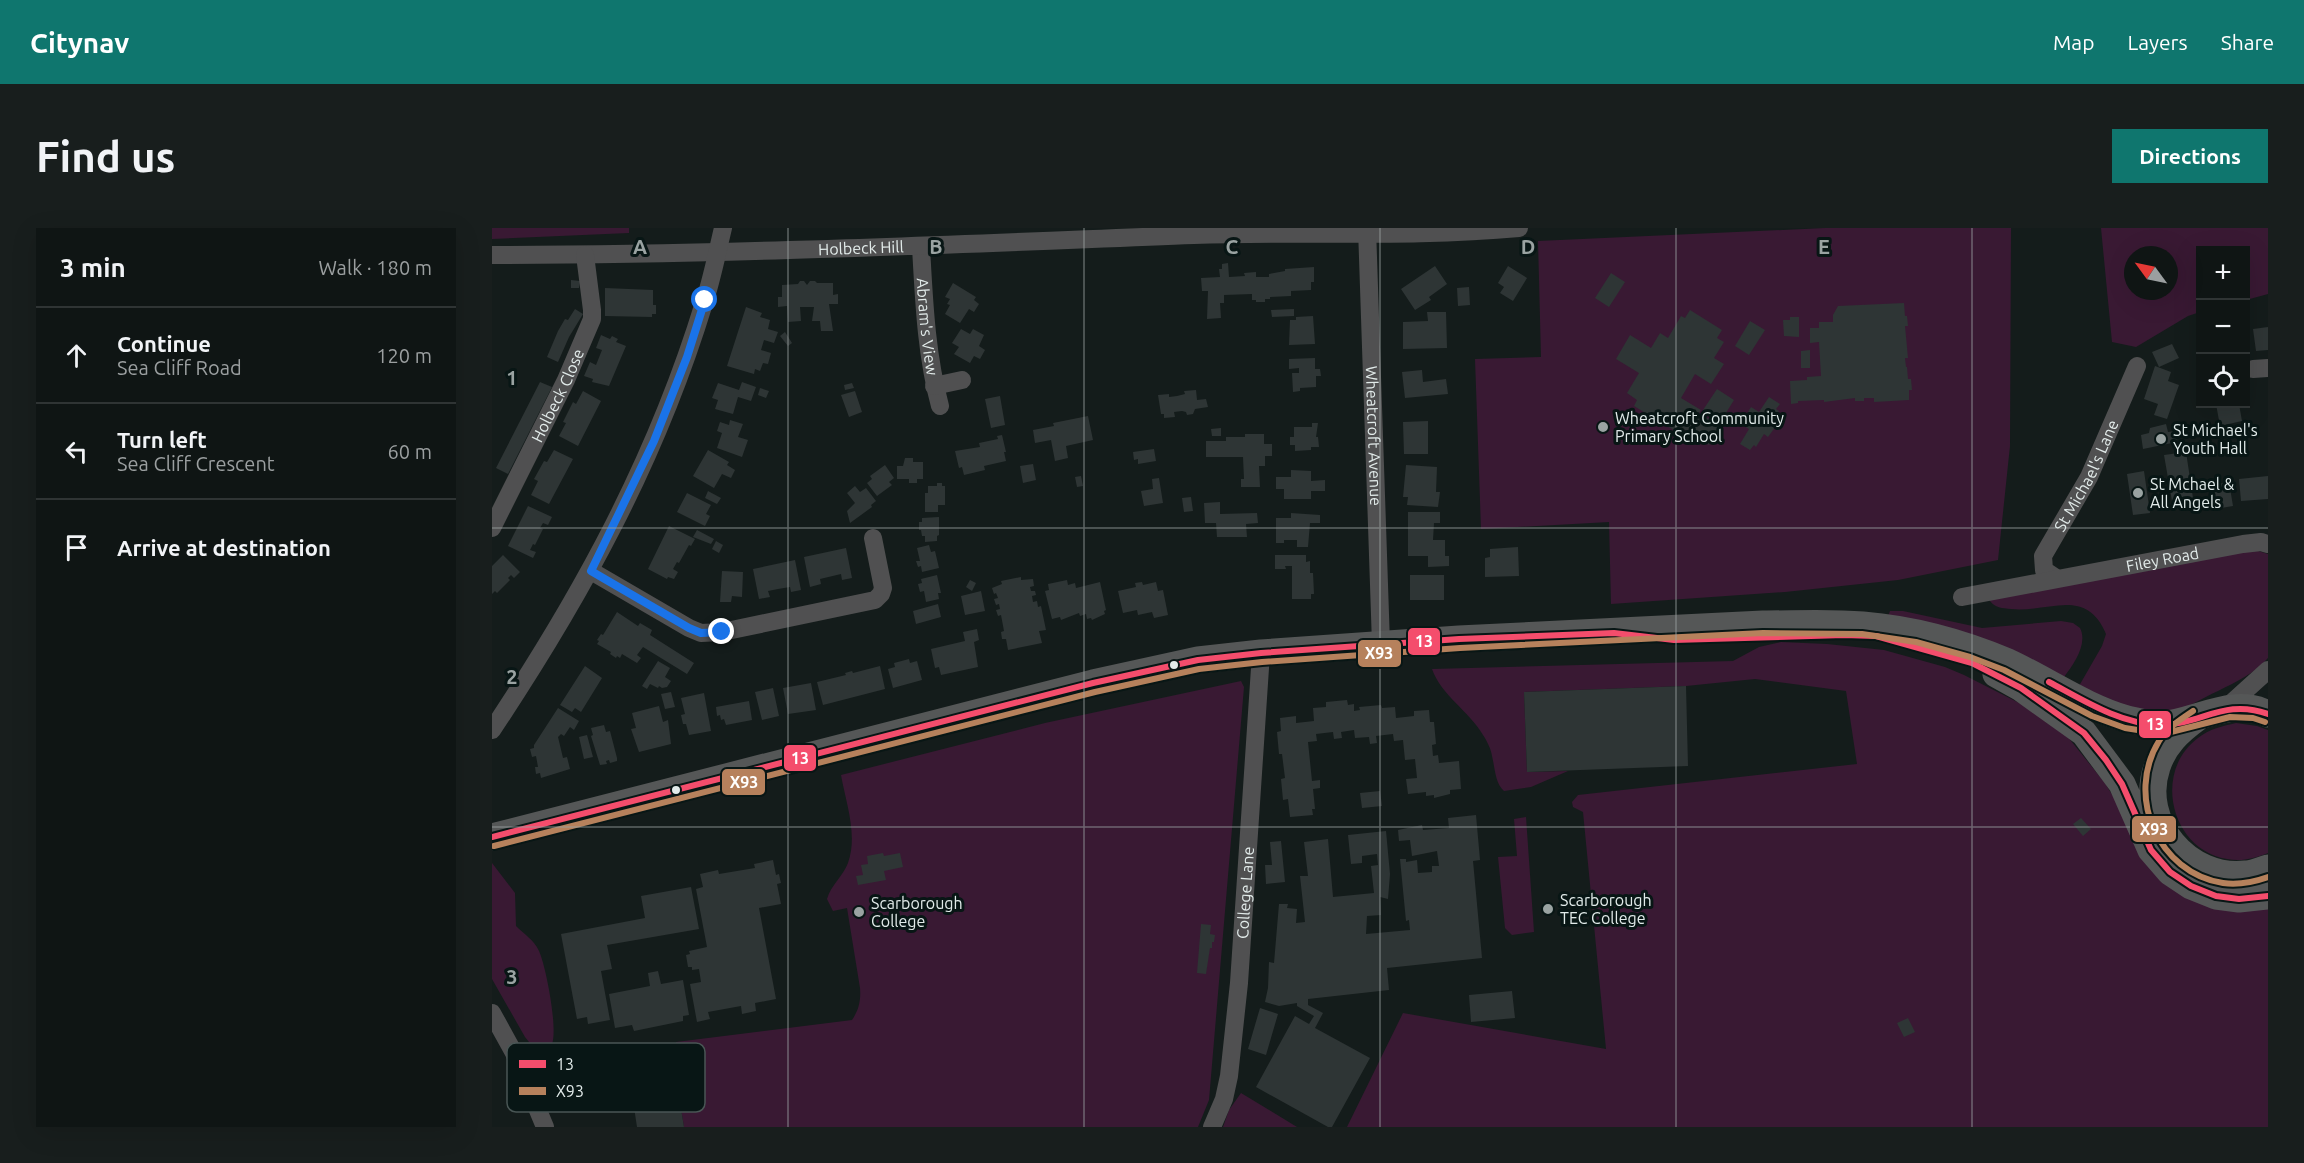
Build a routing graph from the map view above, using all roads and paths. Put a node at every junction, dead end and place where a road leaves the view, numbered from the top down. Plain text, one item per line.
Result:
1 (723, 228) edge
2 (1519, 228) edge
3 (1367, 231) edge
4 (921, 247) junction
5 (717, 250) junction
6 (492, 255) edge
7 (585, 255) junction
8 (2137, 366) dead end
9 (962, 380) dead end
10 (934, 386) junction
11 (940, 406) dead end
12 (492, 528) edge
13 (873, 538) dead end
14 (2268, 544) edge
15 (591, 571) junction
16 (2056, 578) junction
17 (1962, 597) dead end
18 (1614, 633) junction
19 (1381, 644) junction
20 (1261, 653) junction
21 (2268, 670) edge
22 (2046, 680) junction
23 (2226, 708) junction
24 (2268, 714) edge
25 (2198, 718) junction
26 (492, 730) edge
27 (2156, 813) junction
28 (492, 837) edge
29 (2268, 868) edge
30 (2268, 896) edge
31 (492, 1013) edge
32 (508, 1043) edge
33 (539, 1112) edge
34 (545, 1127) edge
35 (1212, 1127) edge

1 - 5 street
2 - 3 street, Holbeck Hill
3 - 4 street, Holbeck Hill
3 - 19 street, Wheatcroft Avenue
4 - 5 street, Holbeck Hill
4 - 10 street, Abram's View
5 - 7 street, Holbeck Hill
5 - 15 street
6 - 7 street, Holbeck Hill
7 - 12 street, Holbeck Close
8 - 16 street, St Michael's Lane
9 - 10 street
10 - 11 street, Abram's View
13 - 15 street
14 - 16 street, Filey Road
15 - 26 street
16 - 17 street, Filey Road
18 - 19 highway
18 - 22 highway
18 - 30 highway
19 - 20 highway
20 - 28 highway
20 - 35 street, College Lane
21 - 23 street
22 - 25 highway
22 - 27 highway
23 - 24 highway
23 - 25 highway
25 - 27 highway
27 - 29 highway
31 - 32 street
33 - 34 street

